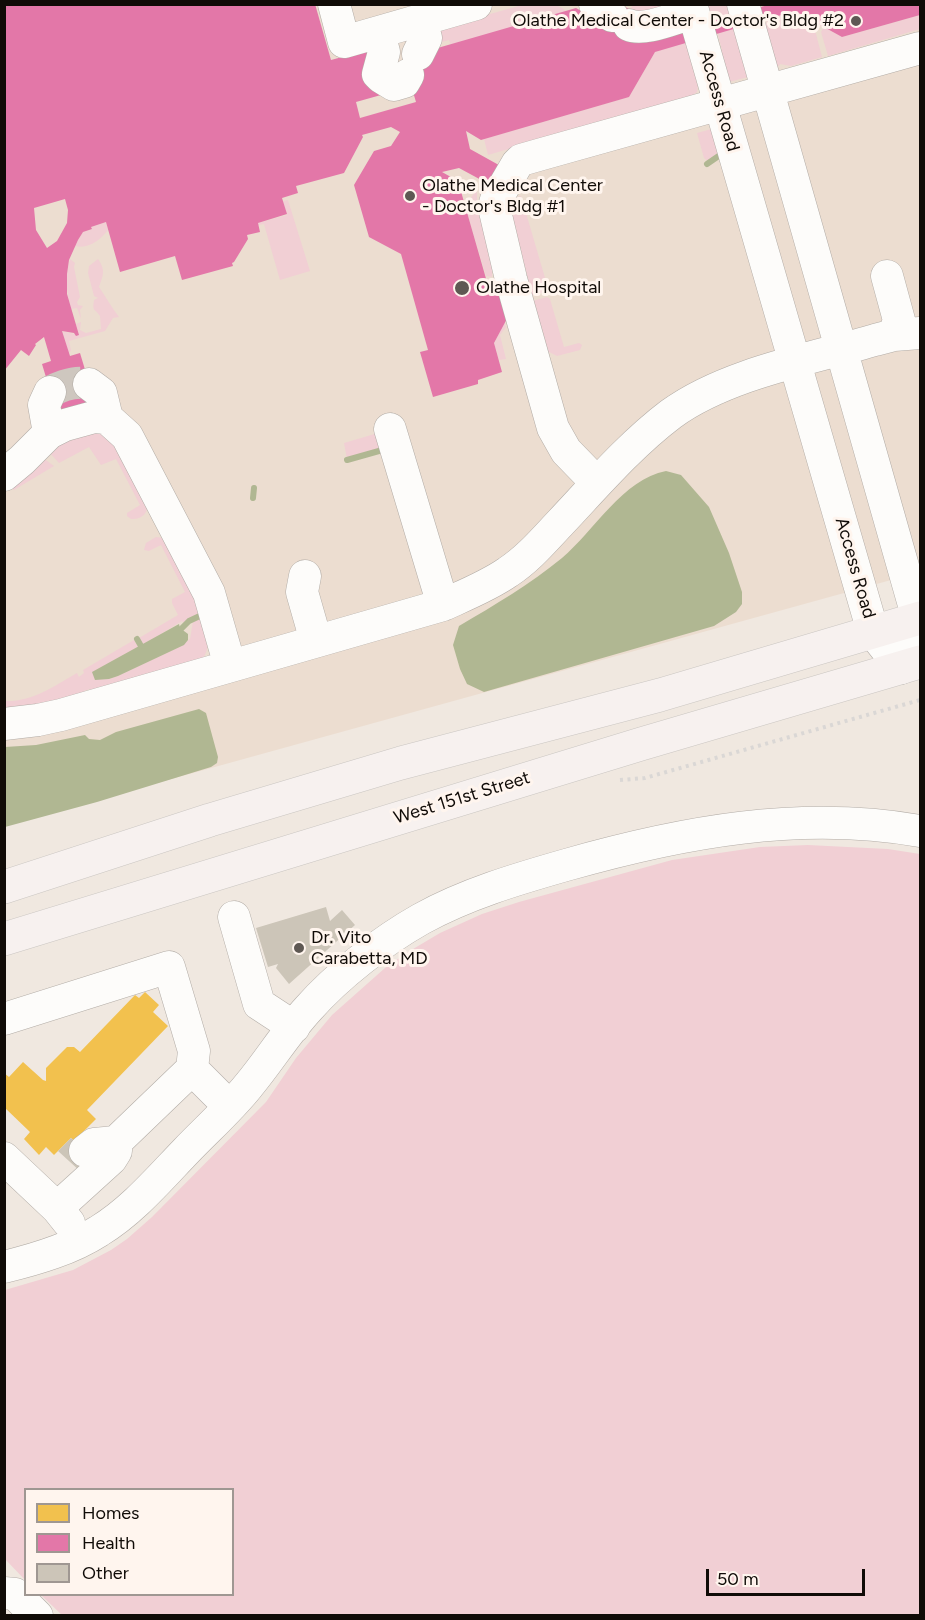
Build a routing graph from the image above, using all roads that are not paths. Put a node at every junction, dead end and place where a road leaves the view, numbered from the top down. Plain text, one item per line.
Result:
1 (334, 4) edge
2 (476, 4) edge
3 (743, 4) edge
4 (692, 9) edge
5 (612, 15) edge
6 (399, 21) edge
7 (921, 48) edge
8 (768, 91) junction
9 (720, 104) junction
10 (887, 276) dead end
11 (907, 334) edge
12 (842, 350) junction
13 (795, 363) junction
14 (89, 384) dead end
15 (50, 392) dead end
16 (107, 418) junction
17 (390, 429) dead end
18 (49, 433) junction
19 (4, 475) edge
20 (597, 483) junction
21 (443, 605) junction
22 (919, 618) edge
23 (873, 632) junction
24 (911, 665) edge
25 (230, 666) junction
26 (4, 724) edge
27 (921, 831) edge
28 (4, 887) edge
29 (234, 917) dead end
30 (4, 939) edge
31 (4, 1019) edge
32 (294, 1027) junction
33 (192, 1069) junction
34 (229, 1106) junction
35 (116, 1142) junction
36 (4, 1158) edge
37 (61, 1204) junction
38 (82, 1240) junction
39 (4, 1267) edge
40 (4, 1593) edge
41 (37, 1616) edge

1 - 6 street
2 - 6 street
3 - 8 street
4 - 5 street
4 - 9 street, Access Road
6 - 6 street
7 - 8 street
8 - 9 street
8 - 12 street
9 - 13 street, Access Road
9 - 20 street
10 - 11 street
11 - 12 street
12 - 13 street
12 - 22 street
13 - 20 street
13 - 23 street, Access Road
14 - 16 street
15 - 18 street
16 - 18 street
16 - 25 street
17 - 21 street
18 - 19 street
20 - 21 street
21 - 25 street
22 - 23 main road
22 - 24 street
23 - 24 street, Access Road
23 - 28 main road
24 - 30 main road, West 151st Street
25 - 26 street
27 - 32 street
29 - 32 street
31 - 33 street
32 - 34 street
33 - 34 street
33 - 35 street
34 - 38 street
35 - 37 street
35 - 37 street
36 - 37 street
37 - 38 street
38 - 39 street
40 - 41 street

